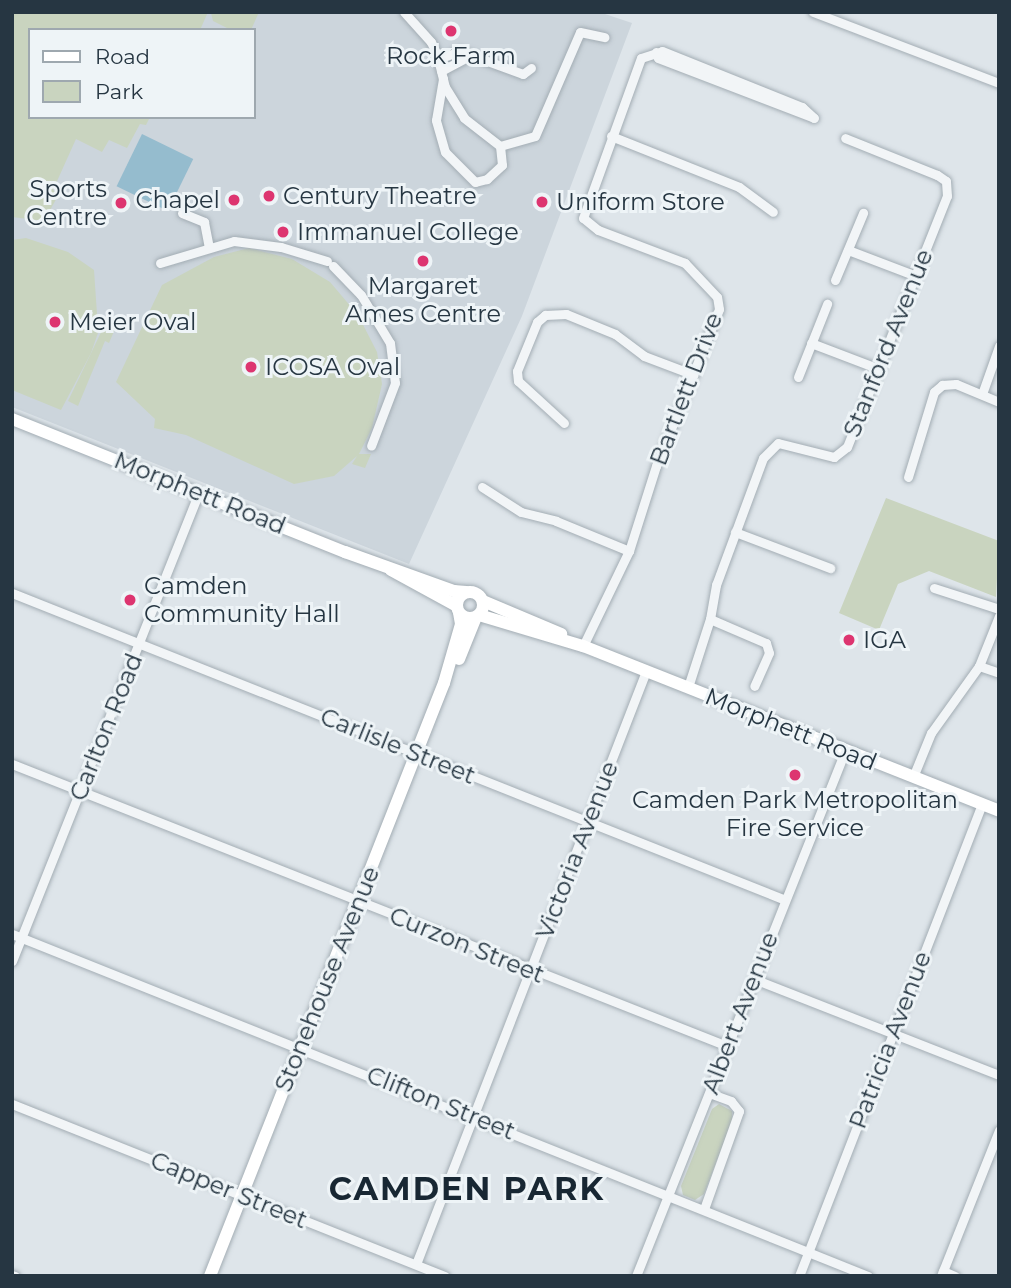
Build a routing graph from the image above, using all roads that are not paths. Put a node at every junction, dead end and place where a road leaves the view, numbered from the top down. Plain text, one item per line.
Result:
1 (404, 12) edge
2 (813, 12) edge
3 (604, 37) dead end
4 (656, 52) junction
5 (471, 55) junction
6 (438, 59) junction
7 (531, 68) dead end
8 (442, 75) junction
9 (999, 83) edge
10 (611, 136) junction
11 (845, 138) dead end
12 (500, 146) junction
13 (773, 212) dead end
14 (182, 213) dead end
15 (863, 213) dead end
16 (209, 248) junction
17 (848, 250) junction
18 (160, 262) dead end
19 (916, 276) junction
20 (835, 280) dead end
21 (827, 304) dead end
22 (811, 343) junction
23 (999, 346) edge
24 (879, 369) junction
25 (694, 376) junction
26 (798, 377) dead end
27 (982, 394) junction
28 (999, 402) edge
29 (12, 419) edge
30 (564, 423) dead end
31 (372, 446) dead end
32 (908, 477) dead end
33 (482, 487) dead end
34 (199, 492) junction
35 (735, 533) junction
36 (629, 551) junction
37 (388, 567) junction
38 (830, 568) dead end
39 (934, 588) dead end
40 (467, 592) junction
41 (12, 593) edge
42 (483, 601) junction
43 (999, 609) edge
44 (458, 610) junction
45 (477, 616) junction
46 (999, 616) edge
47 (710, 619) junction
48 (139, 643) junction
49 (583, 646) junction
50 (979, 666) junction
51 (646, 671) junction
52 (999, 673) edge
53 (444, 683) junction
54 (754, 686) dead end
55 (688, 687) junction
56 (845, 751) junction
57 (416, 753) junction
58 (12, 764) edge
59 (912, 777) junction
60 (80, 790) junction
61 (982, 804) junction
62 (999, 811) edge
63 (588, 822) junction
64 (783, 899) junction
65 (358, 901) junction
66 (17, 936) edge
67 (12, 961) edge
68 (530, 971) junction
69 (754, 979) junction
70 (892, 1034) junction
71 (727, 1046) junction
72 (300, 1048) junction
73 (999, 1075) edge
74 (709, 1093) junction
75 (12, 1104) edge
76 (474, 1116) junction
77 (999, 1130) edge
78 (668, 1194) junction
79 (242, 1195) junction
80 (704, 1209) junction
81 (808, 1253) junction
82 (416, 1264) junction
83 (942, 1273) edge
84 (210, 1276) edge
85 (445, 1276) edge
86 (636, 1276) edge
87 (799, 1276) edge
88 (869, 1276) edge
89 (955, 1276) edge

1 - 6 street
2 - 9 street
3 - 12 street
4 - 4 street
4 - 10 street, Bartlett Drive
5 - 6 street
5 - 7 street
5 - 8 street
6 - 8 street
8 - 12 street
8 - 12 street
10 - 13 street
10 - 25 street, Bartlett Drive
11 - 19 street, Stanford Avenue
14 - 16 street
15 - 17 street
16 - 18 street
16 - 31 street
17 - 19 street
17 - 20 street
19 - 24 street, Stanford Avenue
21 - 22 street
22 - 24 street
22 - 26 street
23 - 27 street
24 - 35 street, Stanford Avenue
25 - 30 street
25 - 36 street, Bartlett Drive
27 - 28 street
27 - 32 street
29 - 34 street, Morphett Road
33 - 36 street
34 - 37 street, Morphett Road
34 - 48 street, Carlton Road
35 - 38 street
35 - 47 street, Stanford Avenue
36 - 49 street, Bartlett Drive
37 - 40 street, Morphett Road
37 - 44 street, Morphett Road
39 - 43 street
40 - 42 street, Morphett Road
40 - 44 street
41 - 48 street, Carlisle Street
42 - 45 street, Stonehouse Avenue
42 - 49 street, Morphett Road
44 - 45 street, Morphett Road
44 - 53 street, Stonehouse Avenue
45 - 49 street, Morphett Road
45 - 53 street, Stonehouse Avenue
46 - 50 street
47 - 54 street
47 - 55 street, Stanford Avenue
48 - 57 street, Carlisle Street
48 - 60 street, Carlton Road
49 - 51 street, Morphett Road
50 - 52 street
50 - 59 street
51 - 55 street, Morphett Road
51 - 63 street, Victoria Avenue
53 - 57 street, Stonehouse Avenue
55 - 56 street, Morphett Road
56 - 59 street, Morphett Road
56 - 64 street, Albert Avenue
57 - 63 street, Carlisle Street
57 - 65 street, Stonehouse Avenue
58 - 60 street, Curzon Street
59 - 61 street, Morphett Road
60 - 65 street, Curzon Street
60 - 66 street, Carlton Road
61 - 62 street, Morphett Road
61 - 70 street, Patricia Avenue
63 - 64 street, Carlisle Street
63 - 68 street, Victoria Avenue
64 - 69 street, Albert Avenue
65 - 68 street, Curzon Street
65 - 72 street, Stonehouse Avenue
66 - 67 street, Carlton Road
66 - 72 street, Clifton Street
68 - 71 street, Curzon Street
68 - 76 street, Victoria Avenue
69 - 70 street
69 - 71 street, Albert Avenue
70 - 73 street
70 - 81 street, Patricia Avenue
71 - 74 street, Albert Avenue
72 - 76 street, Clifton Street
72 - 79 street, Stonehouse Avenue
74 - 78 street, Albert Avenue
74 - 80 street
75 - 79 street, Capper Street
76 - 78 street, Clifton Street
76 - 82 street, Victoria Avenue
77 - 83 street
78 - 80 street, Clifton Street
78 - 86 street, Albert Avenue
79 - 82 street, Capper Street
79 - 84 street, Stonehouse Avenue
80 - 81 street, Clifton Street
81 - 87 street, Patricia Avenue
81 - 88 street, Clifton Street
82 - 85 street, Capper Street
83 - 89 street

